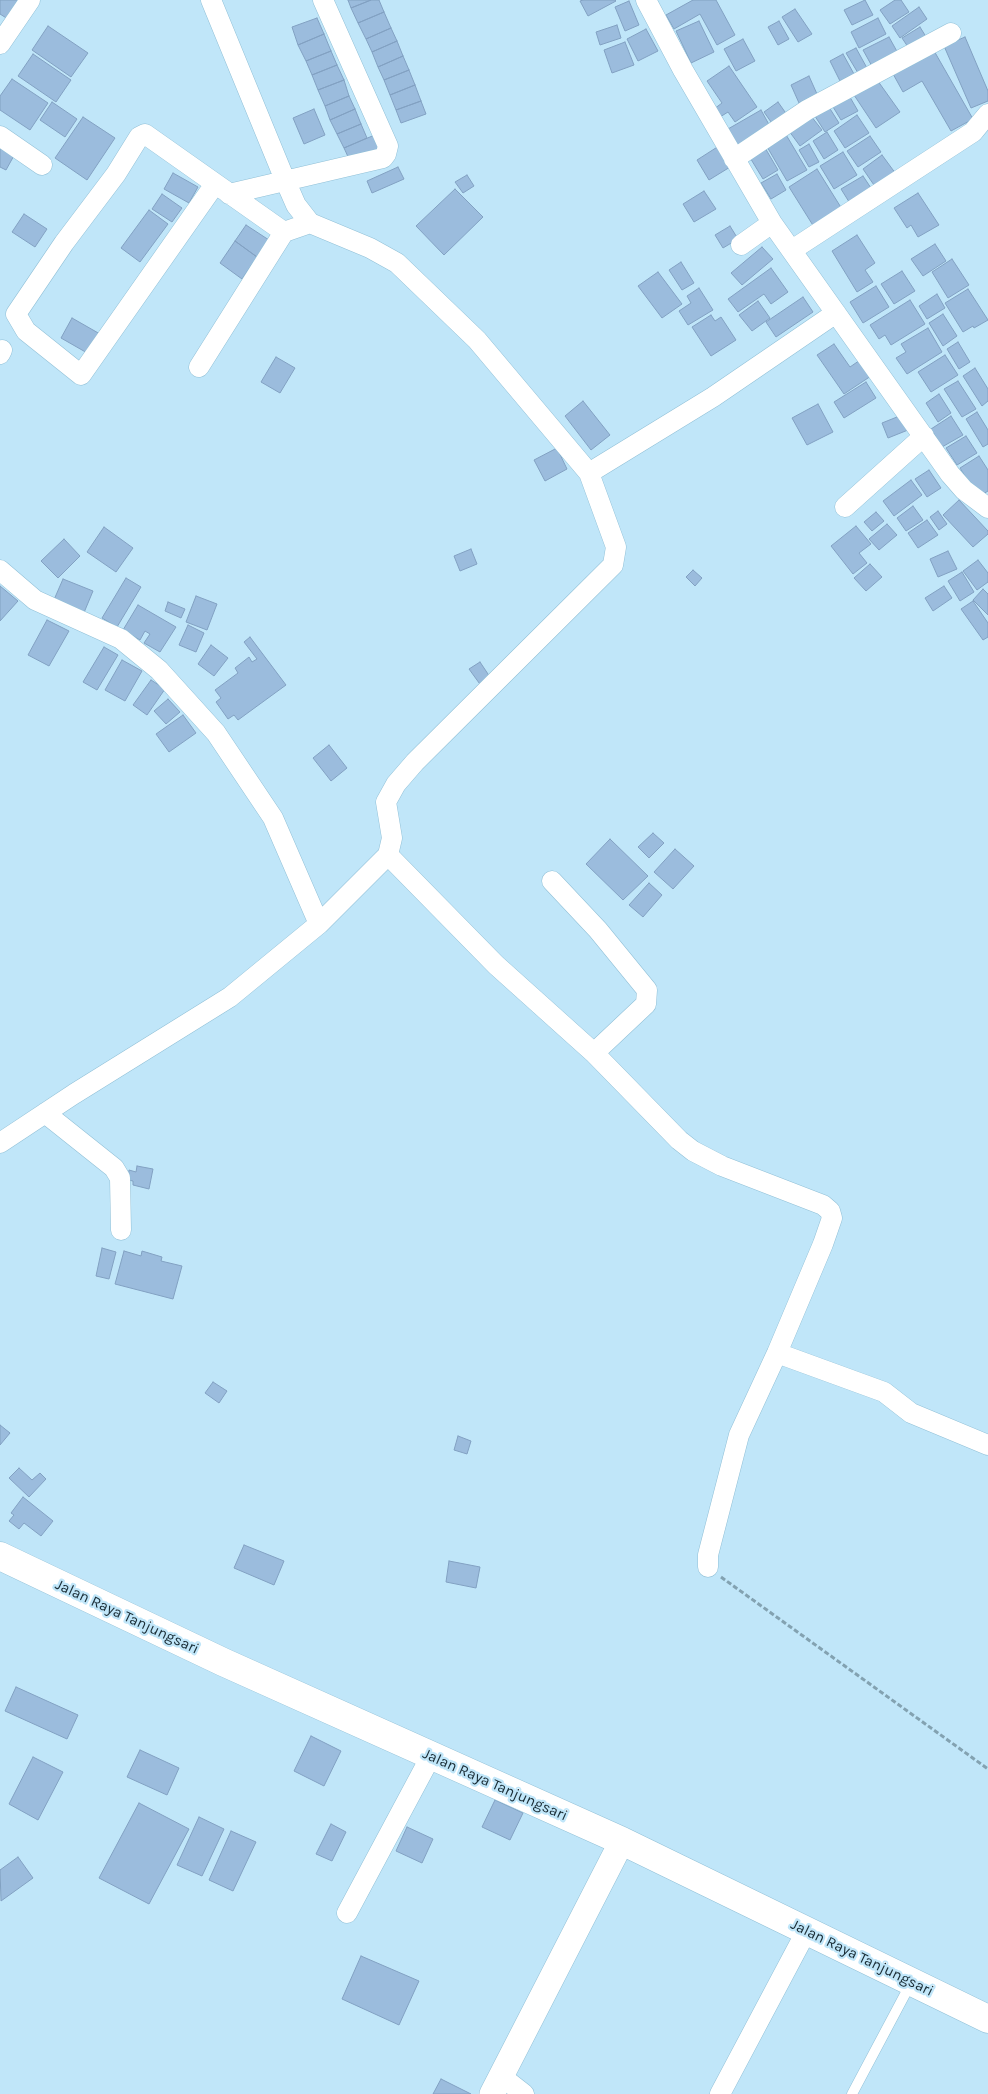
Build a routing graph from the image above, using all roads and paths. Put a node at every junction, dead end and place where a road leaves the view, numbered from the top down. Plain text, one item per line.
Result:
1 (30, 0) edge
2 (211, 0) edge
3 (322, 0) edge
4 (646, 0) edge
5 (951, 33) dead end
6 (0, 44) edge
7 (988, 114) edge
8 (0, 136) edge
9 (734, 160) junction
10 (42, 165) dead end
11 (285, 180) junction
12 (222, 189) junction
13 (310, 223) junction
14 (772, 223) junction
15 (284, 232) junction
16 (741, 245) dead end
17 (792, 250) junction
18 (836, 313) junction
19 (199, 367) dead end
20 (924, 436) junction
21 (589, 473) junction
22 (845, 507) dead end
23 (988, 508) edge
24 (0, 570) edge
25 (388, 855) junction
26 (552, 882) dead end
27 (319, 924) junction
28 (594, 1053) junction
29 (45, 1114) junction
30 (0, 1143) edge
31 (121, 1230) dead end
32 (777, 1353) junction
33 (988, 1446) edge
34 (0, 1556) edge
35 (708, 1567) joint
36 (431, 1756) junction
37 (988, 1770) edge
38 (622, 1841) junction
39 (347, 1913) dead end
40 (807, 1930) junction
41 (912, 1982) junction
42 (988, 2019) edge
43 (496, 2085) edge
44 (524, 2094) edge
45 (720, 2094) edge
46 (852, 2094) edge

1 - 6 street
2 - 11 street
3 - 11 street
4 - 9 street
5 - 9 street
7 - 17 street
8 - 10 street
9 - 14 street
11 - 12 street
11 - 13 street
12 - 12 street
12 - 15 street
13 - 15 street
13 - 21 street
14 - 16 street
14 - 17 street
15 - 19 street
17 - 18 street
18 - 20 street
18 - 21 street
20 - 22 street
20 - 23 street
21 - 25 street
24 - 27 street
25 - 27 street
25 - 28 street
26 - 28 street
27 - 29 street
28 - 32 street
29 - 30 street
29 - 31 street
32 - 33 street
32 - 35 street
34 - 36 highway, Jalan Raya Tanjungsari
35 - 37 path
36 - 38 highway, Jalan Raya Tanjungsari
36 - 39 street
38 - 40 highway, Jalan Raya Tanjungsari
38 - 43 street
40 - 41 highway, Jalan Raya Tanjungsari
40 - 45 street
41 - 42 highway, Jalan Raya Tanjungsari
41 - 46 lane
43 - 44 street

